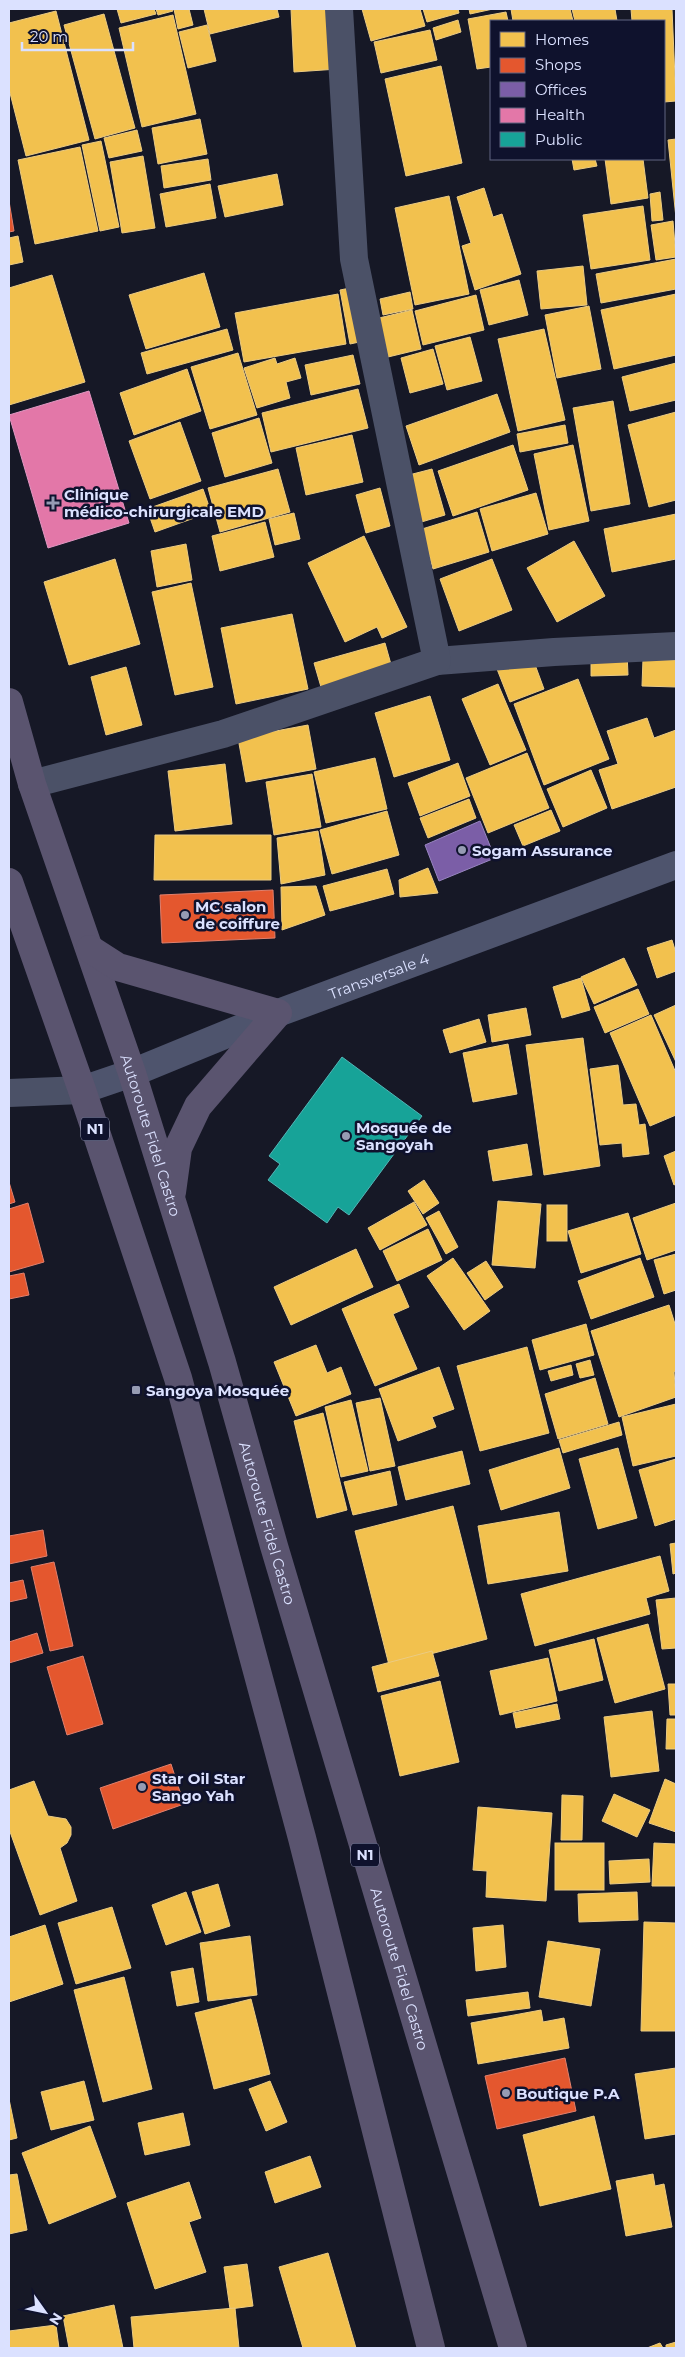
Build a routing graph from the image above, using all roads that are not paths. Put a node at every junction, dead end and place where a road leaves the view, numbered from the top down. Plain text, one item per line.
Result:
1 (339, 9) edge
2 (676, 646) edge
3 (438, 661) junction
4 (9, 702) edge
5 (32, 784) junction
6 (676, 865) edge
7 (9, 882) edge
8 (90, 949) junction
9 (278, 1013) junction
10 (132, 1072) junction
11 (10, 1090) edge
12 (82, 1090) junction
13 (171, 1201) junction
14 (432, 2348) edge
15 (513, 2348) edge

1 - 3 street
2 - 3 street
3 - 5 street
4 - 5 highway, Autoroute Fidel Castro / N1
5 - 8 highway, Autoroute Fidel Castro / N1
6 - 9 main road, Transversale 4
7 - 12 highway, N1
8 - 9 highway
8 - 10 highway, Autoroute Fidel Castro / N1
9 - 10 main road, Transversale 4
9 - 13 highway
10 - 12 main road, Transversale 4
10 - 13 highway, Autoroute Fidel Castro / N1
11 - 12 street
12 - 14 highway, N1
13 - 15 highway, Autoroute Fidel Castro / N1

